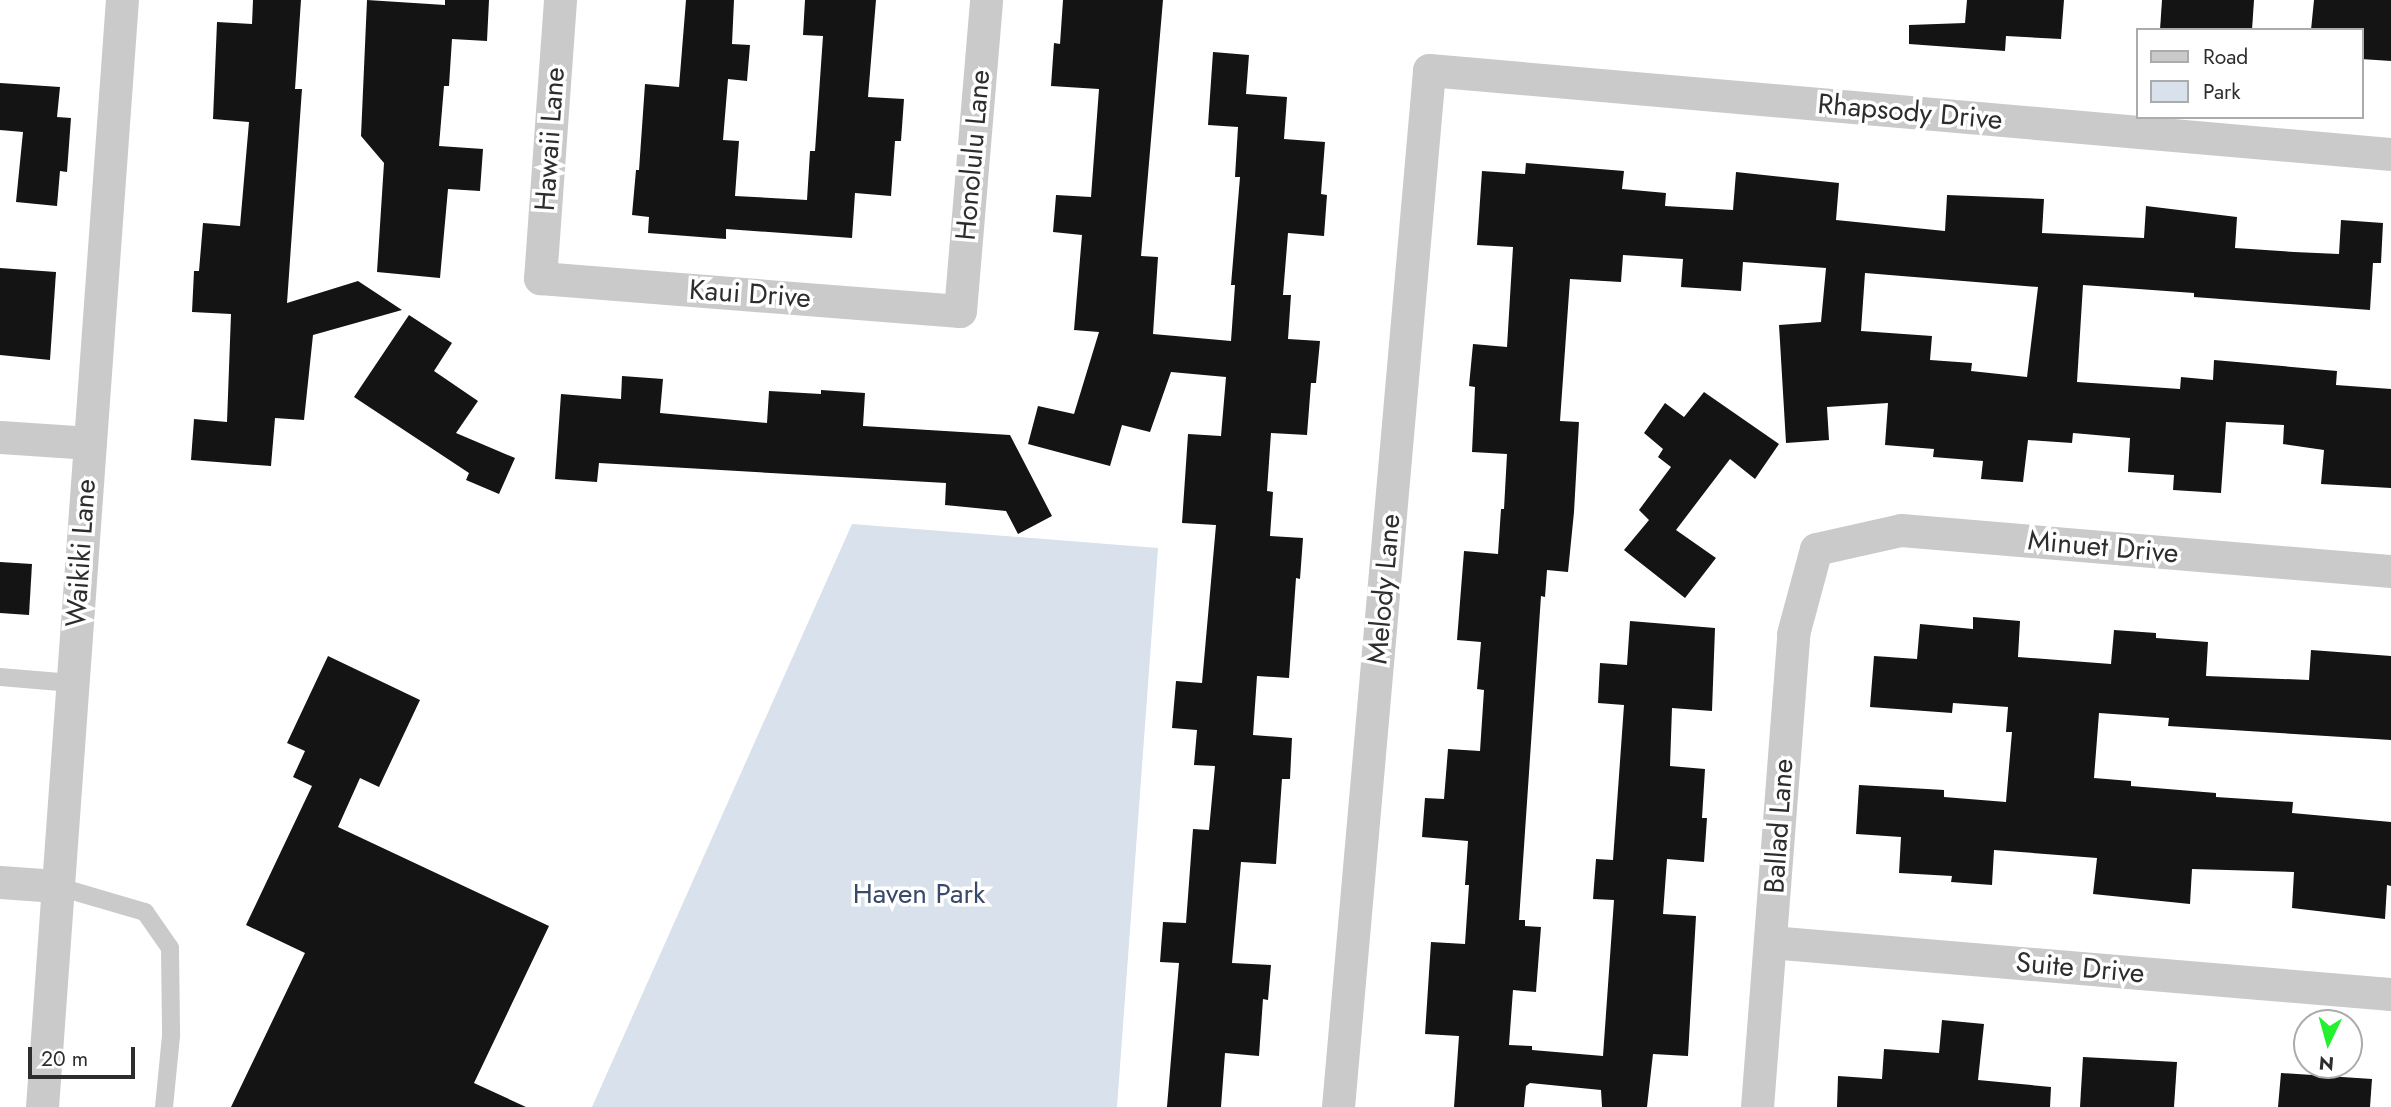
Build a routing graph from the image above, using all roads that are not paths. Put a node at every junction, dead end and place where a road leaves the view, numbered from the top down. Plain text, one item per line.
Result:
1 (122, 0) edge
2 (560, 0) edge
3 (986, 0) edge
4 (1429, 70) joint
5 (2391, 154) edge
6 (540, 278) joint
7 (960, 311) joint
8 (0, 437) edge
9 (90, 443) junction
10 (1816, 549) joint
11 (2391, 571) edge
12 (0, 677) edge
13 (72, 683) junction
14 (0, 882) edge
15 (56, 886) junction
16 (1770, 943) junction
17 (2391, 994) edge
18 (42, 1107) edge
19 (164, 1107) edge
20 (1338, 1107) edge
21 (1757, 1107) edge

1 - 9 street, Waikiki Lane
2 - 6 street, Hawaii Lane
3 - 7 street, Honolulu Lane
4 - 5 street, Rhapsody Drive
4 - 20 street, Melody Lane
6 - 7 street, Kaui Drive
8 - 9 street
9 - 13 street, Waikiki Lane
10 - 11 street, Minuet Drive
10 - 16 street, Ballad Lane
12 - 13 lane
13 - 15 street, Waikiki Lane
14 - 15 street
15 - 18 street, Waikiki Lane
15 - 19 lane
16 - 17 street, Suite Drive
16 - 21 street, Ballad Lane

